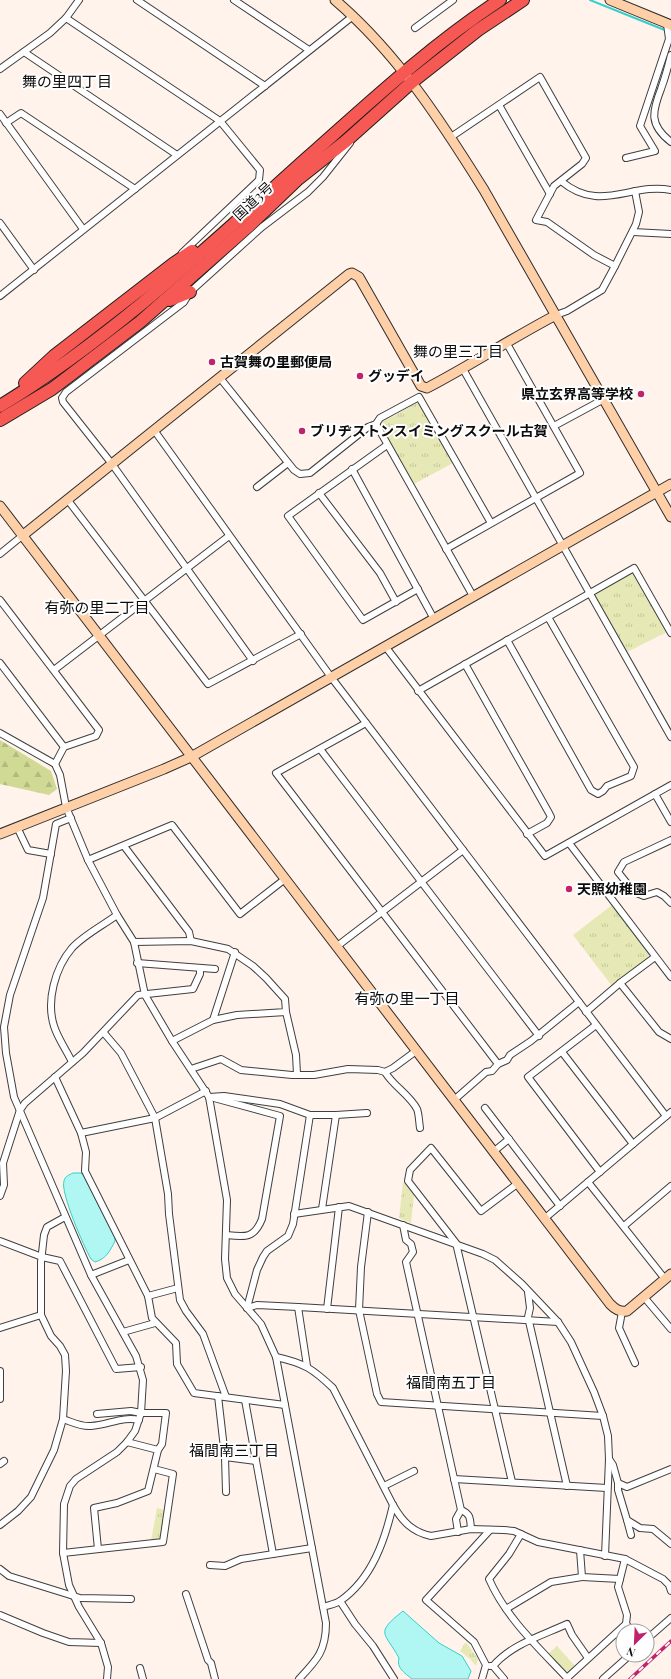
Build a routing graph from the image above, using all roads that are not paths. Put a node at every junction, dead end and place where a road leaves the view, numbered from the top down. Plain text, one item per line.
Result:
1 (79, 0) edge
2 (137, 0) edge
3 (234, 0) edge
4 (335, 0) edge
5 (453, 0) edge
6 (500, 0) edge
7 (523, 0) edge
8 (610, 0) edge
9 (353, 16) junction
10 (66, 18) junction
11 (669, 24) edge
12 (415, 28) dead end
13 (309, 50) junction
14 (24, 52) junction
15 (671, 56) edge
16 (0, 69) edge
17 (404, 72) junction
18 (412, 82) junction
19 (265, 86) junction
20 (499, 105) junction
21 (0, 114) edge
22 (220, 121) junction
23 (6, 123) junction
24 (362, 127) junction
25 (451, 137) junction
26 (671, 142) edge
27 (177, 155) junction
28 (626, 158) dead end
29 (561, 181) junction
30 (136, 189) junction
31 (671, 190) edge
32 (635, 191) junction
33 (550, 194) junction
34 (0, 223) edge
35 (83, 229) junction
36 (633, 232) junction
37 (671, 234) edge
38 (211, 244) junction
39 (173, 264) junction
40 (615, 266) junction
41 (34, 270) junction
42 (190, 292) junction
43 (0, 296) edge
44 (160, 304) junction
45 (556, 315) junction
46 (506, 342) junction
47 (462, 369) junction
48 (220, 378) junction
49 (18, 395) junction
50 (604, 399) junction
51 (0, 406) edge
52 (0, 420) edge
53 (376, 424) junction
54 (554, 426) junction
55 (154, 430) junction
56 (387, 445) junction
57 (288, 463) junction
58 (112, 464) junction
59 (352, 469) junction
60 (671, 484) edge
61 (257, 487) dead end
62 (657, 492) junction
63 (319, 493) junction
64 (536, 498) junction
65 (67, 499) junction
66 (0, 506) edge
67 (671, 517) edge
68 (491, 523) junction
69 (22, 536) junction
70 (229, 536) junction
71 (563, 546) junction
72 (446, 549) junction
73 (0, 554) edge
74 (187, 568) junction
75 (418, 589) junction
76 (589, 593) junction
77 (473, 596) junction
78 (0, 600) edge
79 (145, 601) junction
80 (396, 602) junction
81 (6, 608) junction
82 (0, 613) edge
83 (548, 617) junction
84 (434, 619) junction
85 (671, 633) edge
86 (301, 634) junction
87 (99, 636) junction
88 (507, 640) junction
89 (385, 646) junction
90 (254, 661) junction
91 (0, 663) edge
92 (465, 664) junction
93 (54, 670) junction
94 (331, 677) junction
95 (418, 691) junction
96 (366, 723) junction
97 (0, 732) edge
98 (671, 737) edge
99 (64, 747) junction
100 (320, 749) junction
101 (190, 757) junction
102 (55, 764) junction
103 (671, 785) edge
104 (655, 794) junction
105 (66, 807) junction
106 (71, 818) junction
107 (671, 822) edge
108 (17, 827) junction
109 (0, 834) edge
110 (527, 834) junction
111 (671, 840) edge
112 (569, 843) junction
113 (124, 846) junction
114 (463, 850) junction
115 (51, 854) junction
116 (88, 860) junction
117 (285, 879) junction
118 (421, 882) junction
119 (671, 903) edge
120 (381, 912) junction
121 (116, 915) junction
122 (191, 941) junction
123 (134, 942) junction
124 (336, 947) junction
125 (234, 952) junction
126 (655, 957) junction
127 (137, 963) junction
128 (200, 968) junction
129 (215, 969) dead end
130 (671, 977) edge
131 (620, 983) junction
132 (144, 995) junction
133 (579, 1002) junction
134 (286, 1012) junction
135 (586, 1012) junction
136 (214, 1020) junction
137 (596, 1025) junction
138 (104, 1033) junction
139 (539, 1036) junction
140 (671, 1039) edge
141 (172, 1041) junction
142 (416, 1051) junction
143 (562, 1052) junction
144 (6, 1053) junction
145 (0, 1058) edge
146 (72, 1062) junction
147 (498, 1064) junction
148 (191, 1069) junction
149 (385, 1072) junction
150 (297, 1074) junction
151 (56, 1077) junction
152 (207, 1094) junction
153 (454, 1100) junction
154 (485, 1108) dead end
155 (20, 1110) junction
156 (367, 1113) dead end
157 (668, 1114) edge
158 (310, 1115) junction
159 (336, 1115) junction
160 (155, 1118) junction
161 (420, 1128) dead end
162 (81, 1133) junction
163 (509, 1139) junction
164 (633, 1144) junction
165 (0, 1149) edge
166 (493, 1152) junction
167 (6, 1154) junction
168 (1, 1164) edge
169 (600, 1172) junction
170 (588, 1182) junction
171 (517, 1184) junction
172 (671, 1186) edge
173 (0, 1196) edge
174 (560, 1206) junction
175 (339, 1207) junction
176 (322, 1209) junction
177 (368, 1212) junction
178 (294, 1214) junction
179 (65, 1217) junction
180 (544, 1219) junction
181 (403, 1224) junction
182 (624, 1226) junction
183 (226, 1235) junction
184 (0, 1241) edge
185 (456, 1243) junction
186 (42, 1257) junction
187 (129, 1260) junction
188 (91, 1275) junction
189 (668, 1276) edge
190 (178, 1288) junction
191 (528, 1292) junction
192 (148, 1296) junction
193 (644, 1297) junction
194 (298, 1307) junction
195 (247, 1308) junction
196 (327, 1309) junction
197 (359, 1310) junction
198 (622, 1312) junction
199 (417, 1314) junction
200 (41, 1315) junction
201 (473, 1317) junction
202 (529, 1321) junction
203 (558, 1322) junction
204 (155, 1323) junction
205 (0, 1328) edge
206 (671, 1329) edge
207 (123, 1332) junction
208 (276, 1357) junction
209 (635, 1363) dead end
210 (307, 1366) junction
211 (141, 1368) junction
212 (0, 1371) edge
213 (218, 1396) junction
214 (226, 1398) junction
215 (0, 1399) edge
216 (246, 1400) junction
217 (285, 1405) junction
218 (437, 1405) junction
219 (494, 1409) junction
220 (550, 1412) junction
221 (141, 1413) junction
222 (97, 1414) dead end
223 (603, 1416) junction
224 (63, 1419) junction
225 (139, 1420) junction
226 (127, 1442) junction
227 (158, 1450) junction
228 (225, 1457) junction
229 (609, 1459) junction
230 (256, 1461) junction
231 (154, 1469) junction
232 (671, 1469) edge
233 (414, 1471) dead end
234 (454, 1479) junction
235 (512, 1482) junction
236 (618, 1483) junction
237 (384, 1486) junction
238 (567, 1486) junction
239 (607, 1488) junction
240 (226, 1492) dead end
241 (393, 1505) junction
242 (461, 1510) junction
243 (627, 1520) junction
244 (0, 1524) edge
245 (471, 1529) junction
246 (490, 1530) junction
247 (458, 1532) junction
248 (521, 1534) junction
249 (631, 1535) dead end
250 (671, 1544) edge
251 (312, 1548) junction
252 (98, 1549) junction
253 (580, 1550) junction
254 (63, 1553) junction
255 (273, 1554) junction
256 (605, 1556) junction
257 (625, 1559) junction
258 (210, 1565) dead end
259 (0, 1569) edge
260 (582, 1577) junction
261 (620, 1579) junction
262 (671, 1591) edge
263 (186, 1594) dead end
264 (74, 1597) junction
265 (131, 1599) dead end
266 (340, 1601) junction
267 (323, 1607) junction
268 (506, 1609) junction
269 (0, 1615) edge
270 (671, 1618) edge
271 (626, 1623) edge
272 (655, 1632) edge
273 (615, 1634) edge
274 (531, 1640) junction
275 (101, 1643) junction
276 (588, 1658) junction
277 (621, 1663) edge
278 (486, 1665) junction
279 (493, 1666) junction
280 (140, 1668) dead end
281 (567, 1678) edge
282 (107, 1679) edge
283 (143, 1679) edge
284 (215, 1679) edge
285 (299, 1679) edge
286 (394, 1679) edge
287 (482, 1679) edge
288 (504, 1679) edge
289 (603, 1679) edge

1 - 10 street
2 - 19 street
3 - 13 street
4 - 9 street
5 - 12 street
6 - 17 highway, 国道3号
7 - 18 highway, 国道3号
8 - 11 street
9 - 13 street
9 - 17 street
10 - 14 street
10 - 22 street
11 - 28 street
13 - 19 street
14 - 16 street
14 - 27 street
15 - 26 street
17 - 18 street
17 - 38 highway, 国道3号
18 - 24 highway, 国道3号
18 - 25 street
19 - 22 street
20 - 25 street
20 - 29 street
20 - 33 street
21 - 23 street
22 - 27 street
22 - 39 street
23 - 30 street
23 - 35 street
24 - 42 street
24 - 44 highway, 国道3号
25 - 45 street
27 - 30 street
29 - 32 street
29 - 33 street
30 - 35 street
31 - 32 street
32 - 36 street
33 - 40 street
34 - 41 street
35 - 41 street
36 - 37 street
36 - 40 street
38 - 39 highway
38 - 49 highway, 国道3号
39 - 49 highway
40 - 45 street
41 - 43 street
42 - 44 highway
42 - 58 street
44 - 52 highway, 国道3号
45 - 46 street
45 - 50 street
46 - 47 street
46 - 54 street
47 - 48 street
47 - 64 street
48 - 55 street
48 - 57 street
49 - 51 highway, 国道3号
50 - 54 street
50 - 62 street
53 - 56 street
53 - 57 street
53 - 68 street
54 - 64 street
55 - 58 street
55 - 70 street
56 - 59 street
56 - 72 street
57 - 61 street
58 - 65 street
58 - 74 street
59 - 63 street
59 - 75 street
60 - 62 street
62 - 67 street
62 - 71 street
63 - 80 street
63 - 80 street
64 - 68 street
64 - 71 street
65 - 69 street
65 - 79 street
66 - 69 street
68 - 72 street
69 - 73 street
69 - 87 street
70 - 74 street
70 - 86 street
71 - 76 street
71 - 77 street
72 - 77 street
74 - 79 street
74 - 90 street
75 - 80 street
75 - 84 street
76 - 83 street
76 - 85 street
76 - 98 street
77 - 84 street
78 - 81 street
79 - 87 street
79 - 90 street
81 - 82 street
81 - 93 street
83 - 88 street
83 - 88 street
84 - 89 street
86 - 90 street
86 - 94 street
87 - 93 street
87 - 101 street
88 - 92 street
89 - 94 street
89 - 95 street
91 - 99 street
92 - 95 street
92 - 110 street
93 - 99 street
94 - 96 street
94 - 101 street
95 - 110 street
96 - 100 street
96 - 114 street
97 - 102 street
99 - 102 street
100 - 118 street
100 - 120 street
101 - 105 street
101 - 117 street
102 - 105 street
103 - 104 street
104 - 107 street
104 - 112 street
105 - 106 street
105 - 108 street
106 - 115 street
106 - 116 street
108 - 109 street
108 - 115 street
110 - 112 street
111 - 119 street
112 - 126 street
113 - 116 street
113 - 117 street
113 - 122 street
114 - 118 street
114 - 133 street
115 - 144 street
116 - 121 street
117 - 124 street
118 - 120 street
118 - 139 street
120 - 124 street
120 - 147 street
121 - 123 street
121 - 146 street
122 - 123 street
122 - 125 street
123 - 127 street
124 - 142 street
125 - 134 street
125 - 136 street
126 - 130 street
126 - 131 street
127 - 128 street
127 - 132 street
128 - 129 street
128 - 132 street
131 - 135 street
131 - 140 street
132 - 138 street
132 - 141 street
133 - 135 street
133 - 139 street
134 - 136 street
134 - 150 street
135 - 137 street
136 - 141 street
137 - 143 street
137 - 157 street
138 - 146 street
138 - 160 street
139 - 147 street
141 - 148 street
142 - 149 street
142 - 153 street
143 - 164 street
143 - 169 street
144 - 145 street
144 - 155 street
146 - 151 street
147 - 153 street
148 - 150 street
148 - 152 street
149 - 150 street
149 - 161 street
151 - 155 street
151 - 162 street
152 - 158 street
152 - 160 street
152 - 183 street
152 - 183 street
153 - 166 street
154 - 163 street
155 - 167 street
155 - 179 street
156 - 159 street
157 - 164 street
158 - 159 street
158 - 178 street
159 - 176 street
160 - 162 street
160 - 190 street
162 - 187 street
163 - 166 street
163 - 174 street
164 - 169 street
165 - 167 street
166 - 171 street
167 - 168 street
168 - 173 street
169 - 170 street
170 - 174 street
170 - 182 street
171 - 180 street
171 - 185 street
172 - 182 street
174 - 180 street
175 - 176 street
175 - 177 street
175 - 196 street
176 - 178 street
177 - 181 street
177 - 197 street
178 - 195 street
179 - 186 street
179 - 188 street
180 - 198 street
181 - 185 street
181 - 199 street
182 - 189 street
183 - 195 street
184 - 186 street
185 - 191 street
185 - 201 street
186 - 200 street
186 - 211 street
187 - 188 street
187 - 192 street
188 - 207 street
189 - 193 street
190 - 192 street
190 - 214 street
191 - 202 street
191 - 203 street
192 - 204 street
193 - 198 street
193 - 206 street
194 - 195 street
194 - 196 street
194 - 210 street
195 - 208 street
196 - 197 street
197 - 199 street
197 - 218 street
198 - 209 street
199 - 201 street
199 - 218 street
200 - 205 street
200 - 224 street
201 - 202 street
201 - 219 street
202 - 203 street
202 - 220 street
203 - 223 street
204 - 207 street
204 - 213 street
207 - 211 street
208 - 210 street
208 - 217 street
210 - 237 street
211 - 221 street
212 - 215 street
213 - 214 street
213 - 228 street
214 - 216 street
216 - 217 street
216 - 230 street
217 - 251 street
218 - 219 street
218 - 234 street
219 - 220 street
219 - 235 street
220 - 223 street
220 - 238 street
221 - 222 street
221 - 225 street
221 - 227 street
223 - 229 street
224 - 225 street
224 - 244 street
225 - 226 street
226 - 227 street
226 - 254 street
227 - 231 street
228 - 230 street
228 - 240 street
229 - 236 street
229 - 239 street
230 - 255 street
231 - 252 street
231 - 252 street
232 - 236 street
233 - 237 street
234 - 235 street
234 - 242 street
235 - 238 street
236 - 243 street
237 - 241 street
238 - 239 street
239 - 256 street
241 - 247 street
241 - 266 street
242 - 245 street
242 - 247 street
243 - 249 street
243 - 250 street
245 - 246 street
245 - 247 street
246 - 248 street
246 - 278 street
248 - 253 street
248 - 268 street
251 - 255 street
251 - 267 street
252 - 254 street
253 - 256 street
253 - 260 street
254 - 264 street
255 - 258 street
256 - 257 street
257 - 261 street
257 - 262 street
259 - 264 street
260 - 261 street
260 - 268 street
261 - 271 street
263 - 284 street
264 - 265 street
264 - 275 street
266 - 267 street
266 - 286 street
267 - 285 street
268 - 274 street
269 - 275 street
270 - 272 street
273 - 276 street
274 - 276 street
274 - 279 street
274 - 281 street
275 - 282 street
276 - 281 street
277 - 289 street
278 - 279 street
278 - 287 street
279 - 288 street
280 - 283 street

